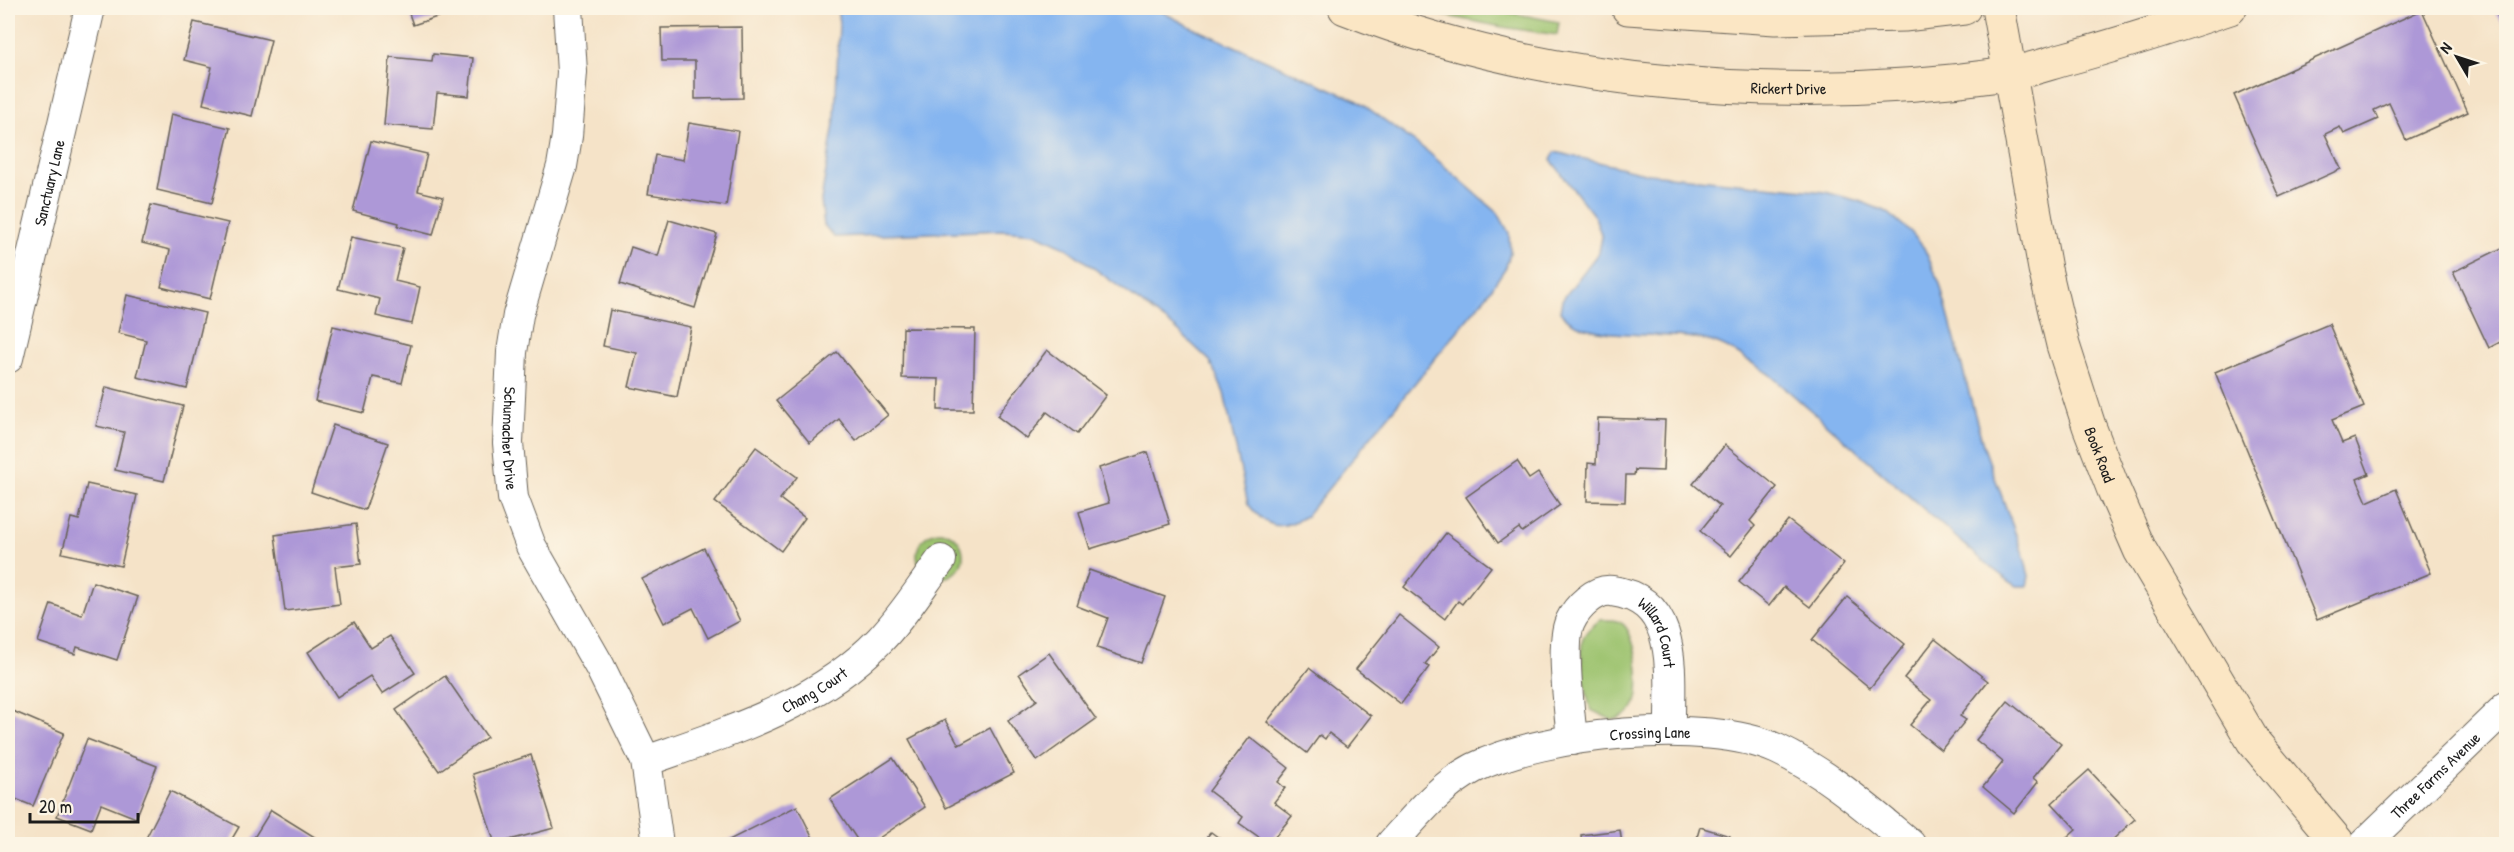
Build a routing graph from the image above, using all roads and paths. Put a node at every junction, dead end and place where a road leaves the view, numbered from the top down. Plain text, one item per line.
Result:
1 (568, 8) edge
2 (1345, 8) edge
3 (1628, 8) edge
4 (1964, 8) edge
5 (1998, 8) edge
6 (2230, 8) edge
7 (83, 9) edge
8 (2010, 73) junction
9 (8, 358) edge
10 (941, 560) dead end
11 (2506, 707) edge
12 (1670, 730) junction
13 (1572, 740) junction
14 (646, 761) junction
15 (658, 844) edge
16 (1391, 844) edge
17 (1910, 844) edge
18 (2339, 844) edge
19 (2364, 844) edge

1 - 14 street, Schumacher Drive
2 - 8 street, Rickert Drive
3 - 4 street
5 - 8 street, Book Road
6 - 8 street, Rickert Drive
7 - 9 street, Sanctuary Lane
8 - 18 street, Book Road
10 - 14 street, Chang Court
11 - 19 street, Three Farms Avenue
12 - 13 street, Crossing Lane
12 - 13 street, Willard Court
12 - 17 street, Crossing Lane
13 - 16 street, Crossing Lane
14 - 15 street, Schumacher Drive

